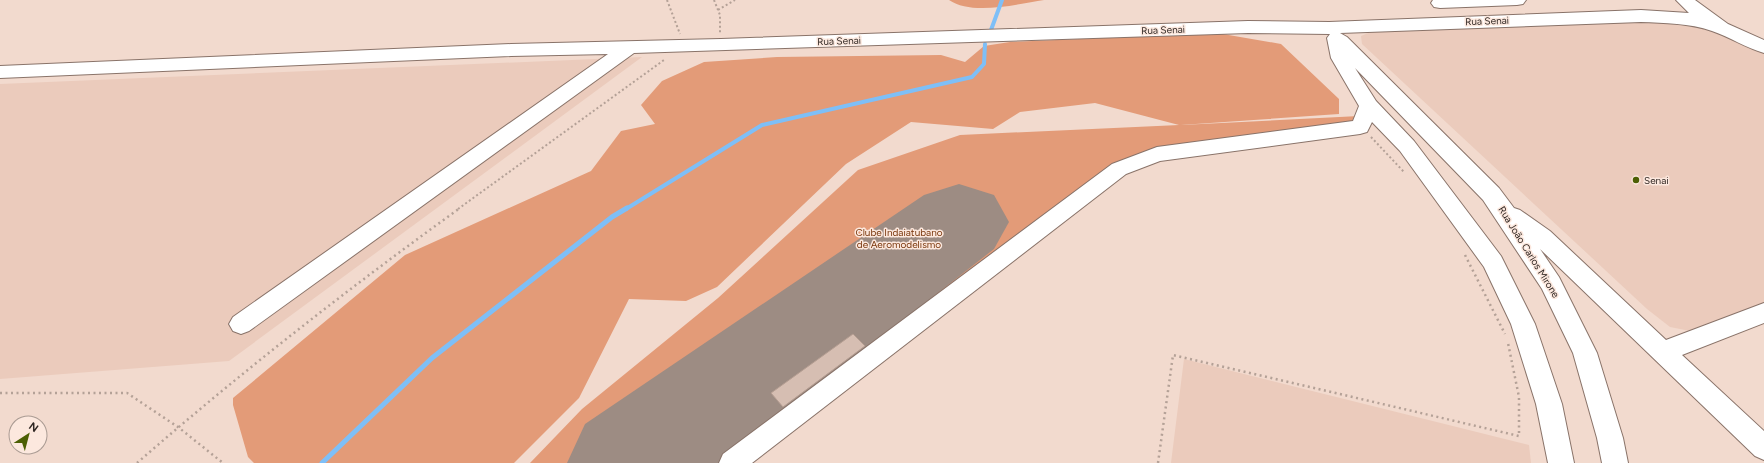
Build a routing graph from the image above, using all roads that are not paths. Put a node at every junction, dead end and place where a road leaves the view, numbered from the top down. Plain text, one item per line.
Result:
1 (1517, 0) edge
2 (1666, 0) edge
3 (1685, 0) edge
4 (1641, 16) junction
5 (1455, 22) junction
6 (1716, 26) junction
7 (1333, 33) junction
8 (630, 47) junction
9 (1764, 47) edge
10 (0, 72) edge
11 (1369, 106) junction
12 (1504, 211) junction
13 (1764, 313) edge
14 (241, 324) dead end
15 (1662, 352) junction
16 (1764, 448) edge
17 (732, 463) edge
18 (1560, 463) edge
19 (1615, 463) edge

1 - 5 street
2 - 4 street
3 - 6 street
4 - 5 street, Rua Senai
4 - 6 street, Rua Senai
5 - 7 street, Rua Senai
6 - 9 street
7 - 8 street, Rua Senai
7 - 11 street
7 - 12 street, Rua João Carlos Mirone
8 - 10 street, Rua Senai
8 - 14 street
11 - 17 street
11 - 18 street
12 - 15 street
12 - 19 street, Rua João Carlos Mirone
13 - 15 street
15 - 16 street

